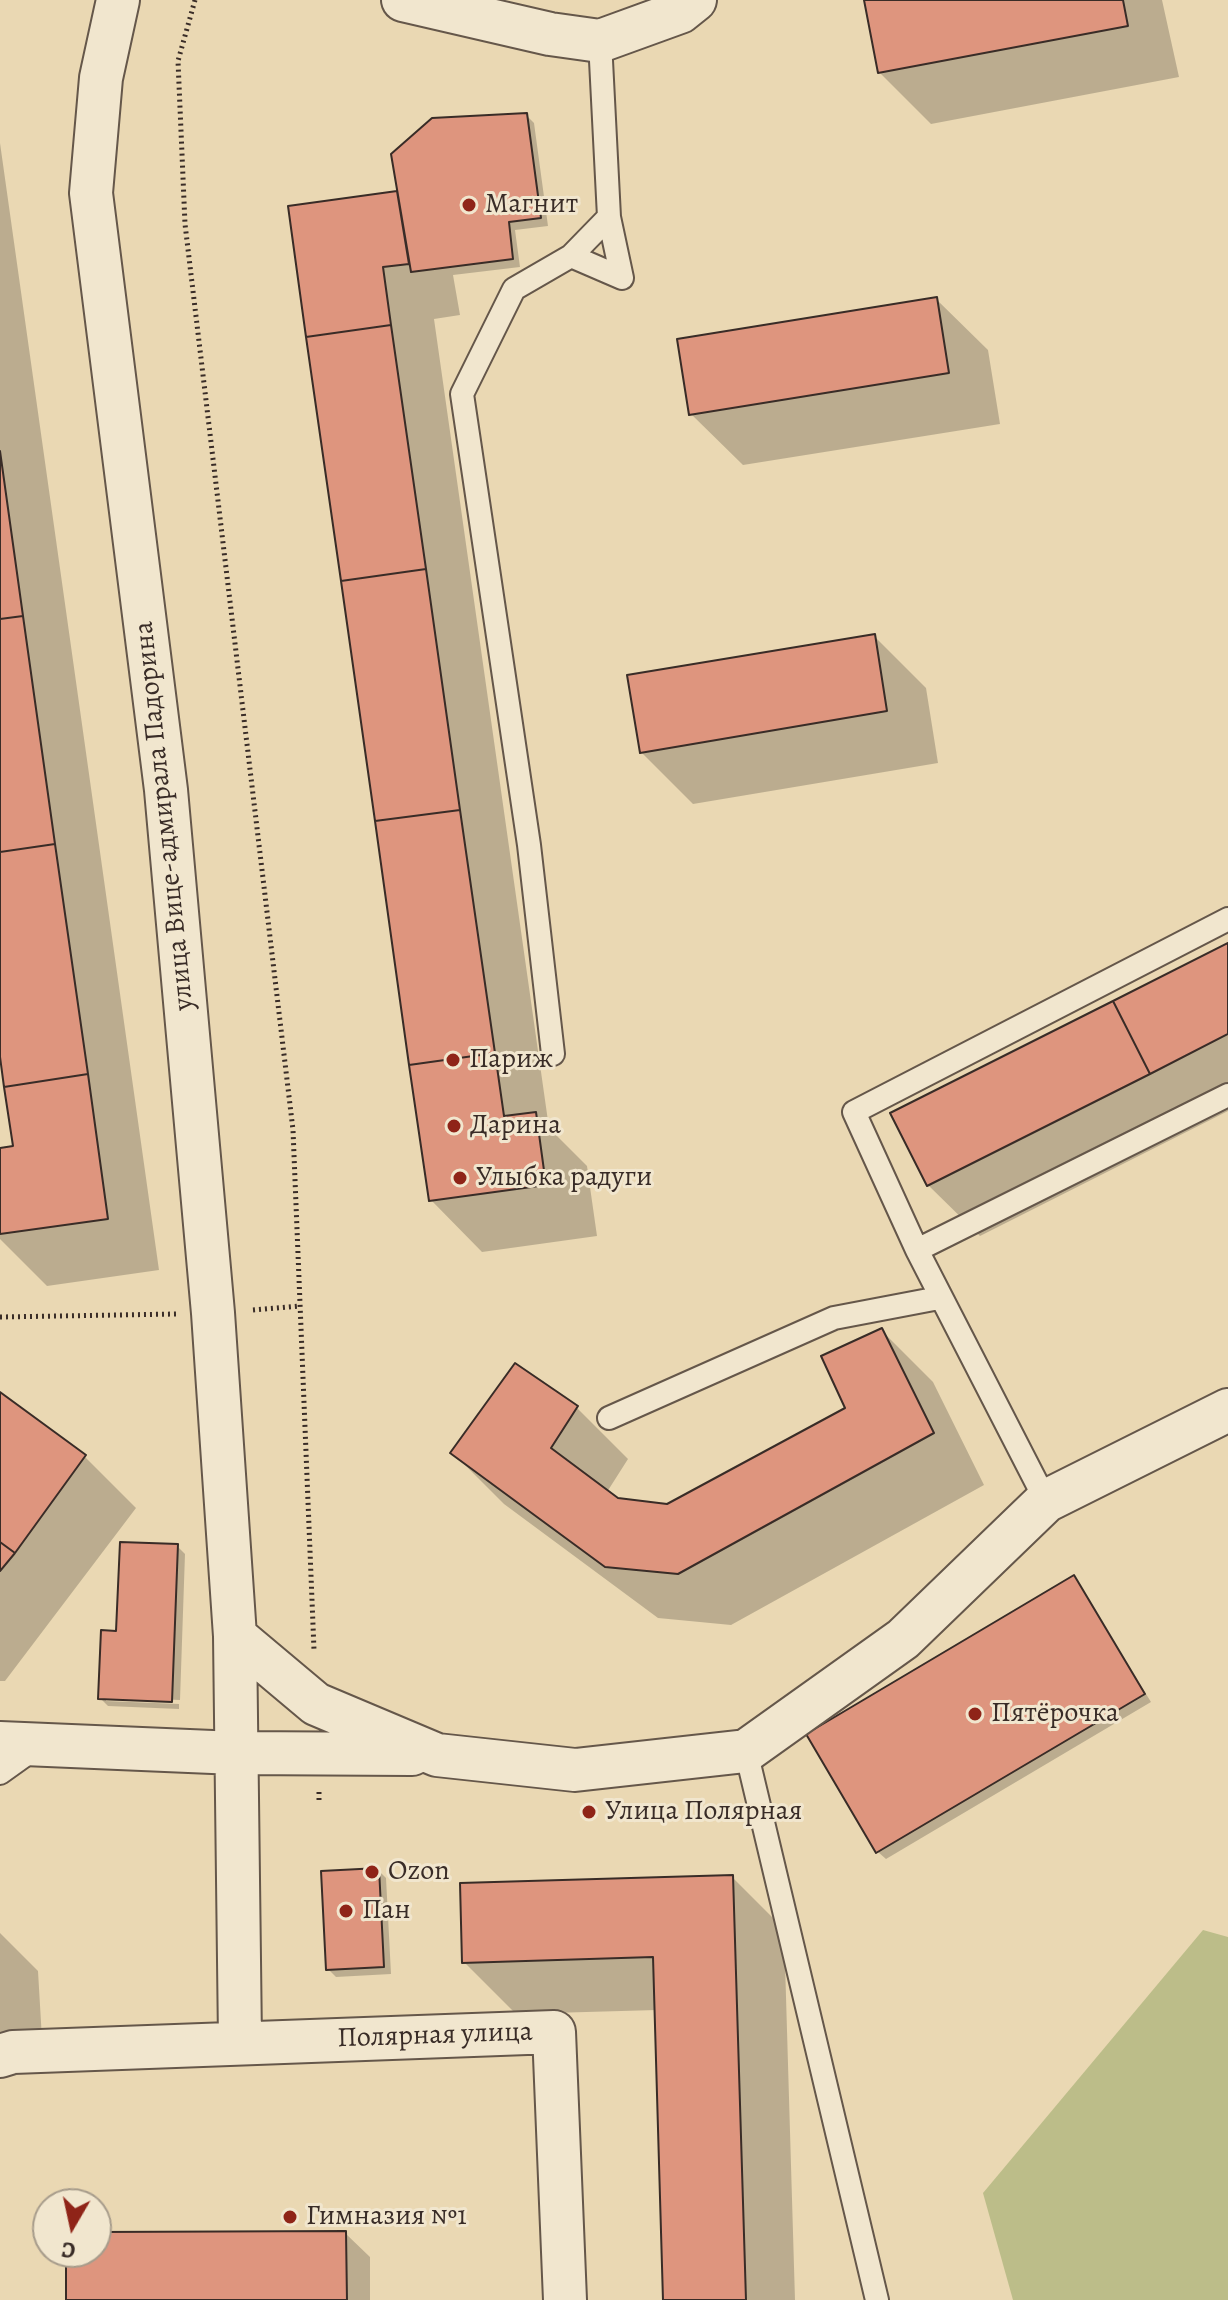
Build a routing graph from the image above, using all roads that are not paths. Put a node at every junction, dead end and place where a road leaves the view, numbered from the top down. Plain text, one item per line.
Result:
1 (118, 0) edge
2 (403, 0) edge
3 (695, 0) edge
4 (600, 41) junction
5 (609, 217) junction
6 (571, 256) junction
7 (1228, 919) edge
8 (553, 1054) dead end
9 (1228, 1095) edge
10 (917, 1250) junction
11 (939, 1298) junction
12 (1228, 1410) edge
13 (609, 1418) dead end
14 (1046, 1501) junction
15 (235, 1636) junction
16 (19, 1744) edge
17 (746, 1751) junction
18 (236, 1753) junction
19 (437, 1755) junction
20 (0, 1773) edge
21 (240, 2041) junction
22 (0, 2056) edge
23 (565, 2300) edge
24 (877, 2300) edge

1 - 15 street, улица Вице-адмирала Падорина
2 - 4 street
3 - 4 street
4 - 5 lane
5 - 6 lane
5 - 6 lane
6 - 8 lane
7 - 10 lane
9 - 10 lane
10 - 11 lane
11 - 13 lane
11 - 14 lane
12 - 14 street
14 - 17 street
15 - 18 street
15 - 19 street
16 - 18 street
16 - 20 lane
17 - 19 street
17 - 24 lane
18 - 19 street
18 - 21 street
21 - 22 street, Полярная улица
21 - 23 street, Полярная улица

